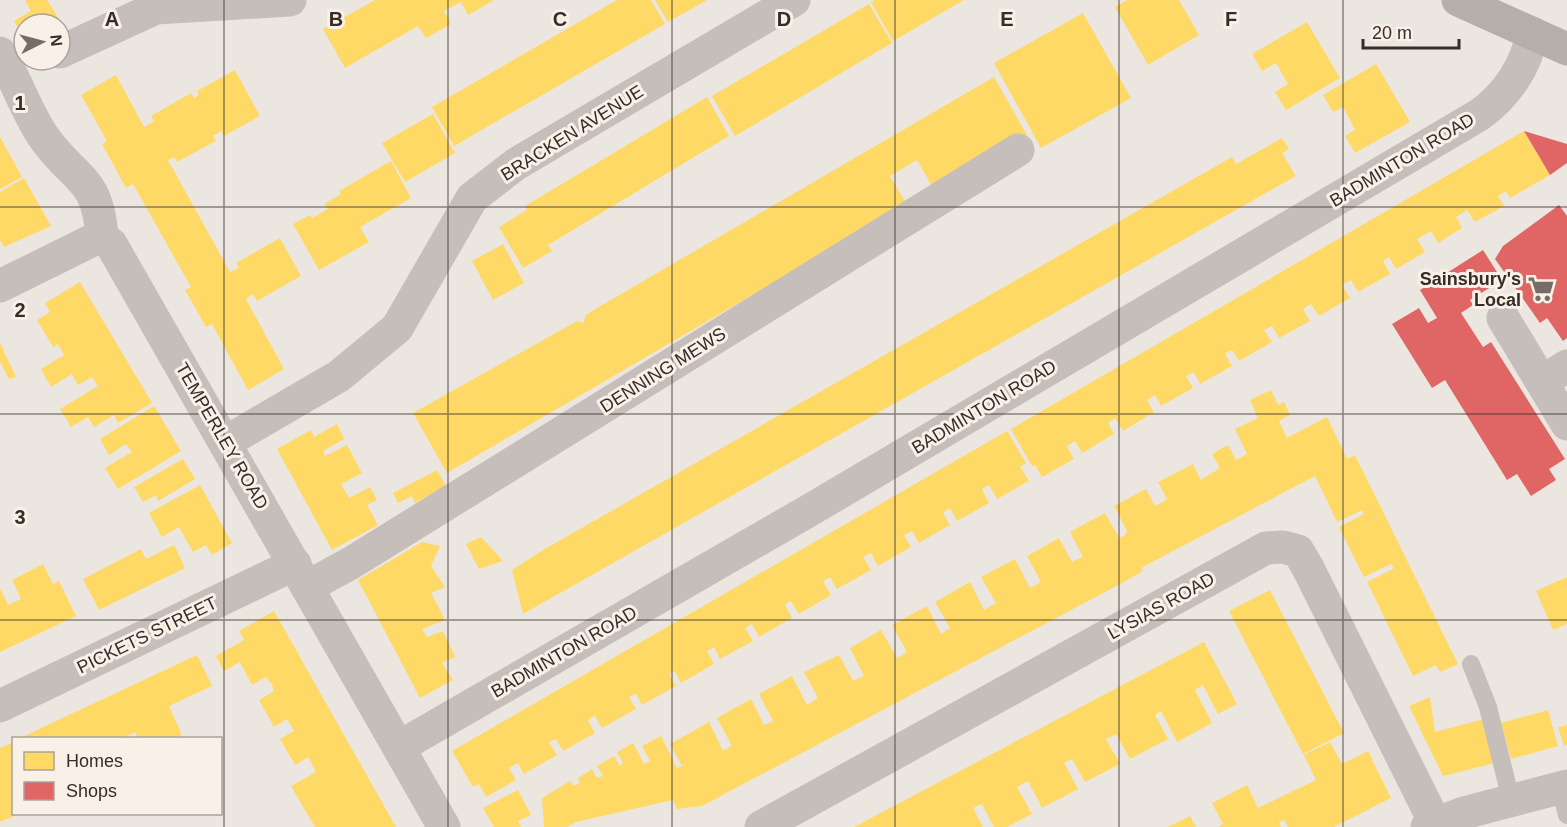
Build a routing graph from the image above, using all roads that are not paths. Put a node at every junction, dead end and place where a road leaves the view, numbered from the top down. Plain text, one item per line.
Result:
1 (290, 0) edge
2 (794, 0) edge
3 (1478, 4) edge
4 (1532, 33) junction
5 (72, 46) edge
6 (1567, 49) edge
7 (6, 63) edge
8 (1018, 150) dead end
9 (102, 238) junction
10 (0, 286) edge
11 (1503, 318) dead end
12 (1554, 374) edge
13 (1567, 424) edge
14 (226, 442) junction
15 (301, 575) junction
16 (1471, 664) dead end
17 (0, 706) edge
18 (399, 747) junction
19 (1565, 796) edge
20 (1511, 800) junction
21 (1431, 825) edge
22 (444, 827) edge
23 (761, 827) edge

1 - 5 street
2 - 14 street, BRACKEN AVENUE
3 - 4 main road
4 - 6 main road
4 - 18 street, BADMINTON ROAD
7 - 9 street
8 - 15 street, DENNING MEWS
9 - 10 street
9 - 14 street, TEMPERLEY ROAD
11 - 12 street
12 - 13 street
14 - 15 street, TEMPERLEY ROAD
15 - 17 street, PICKETS STREET
15 - 18 street, TEMPERLEY ROAD
16 - 20 lane
18 - 22 street, TEMPERLEY ROAD
19 - 20 street
20 - 21 street
21 - 23 street, LYSIAS ROAD

